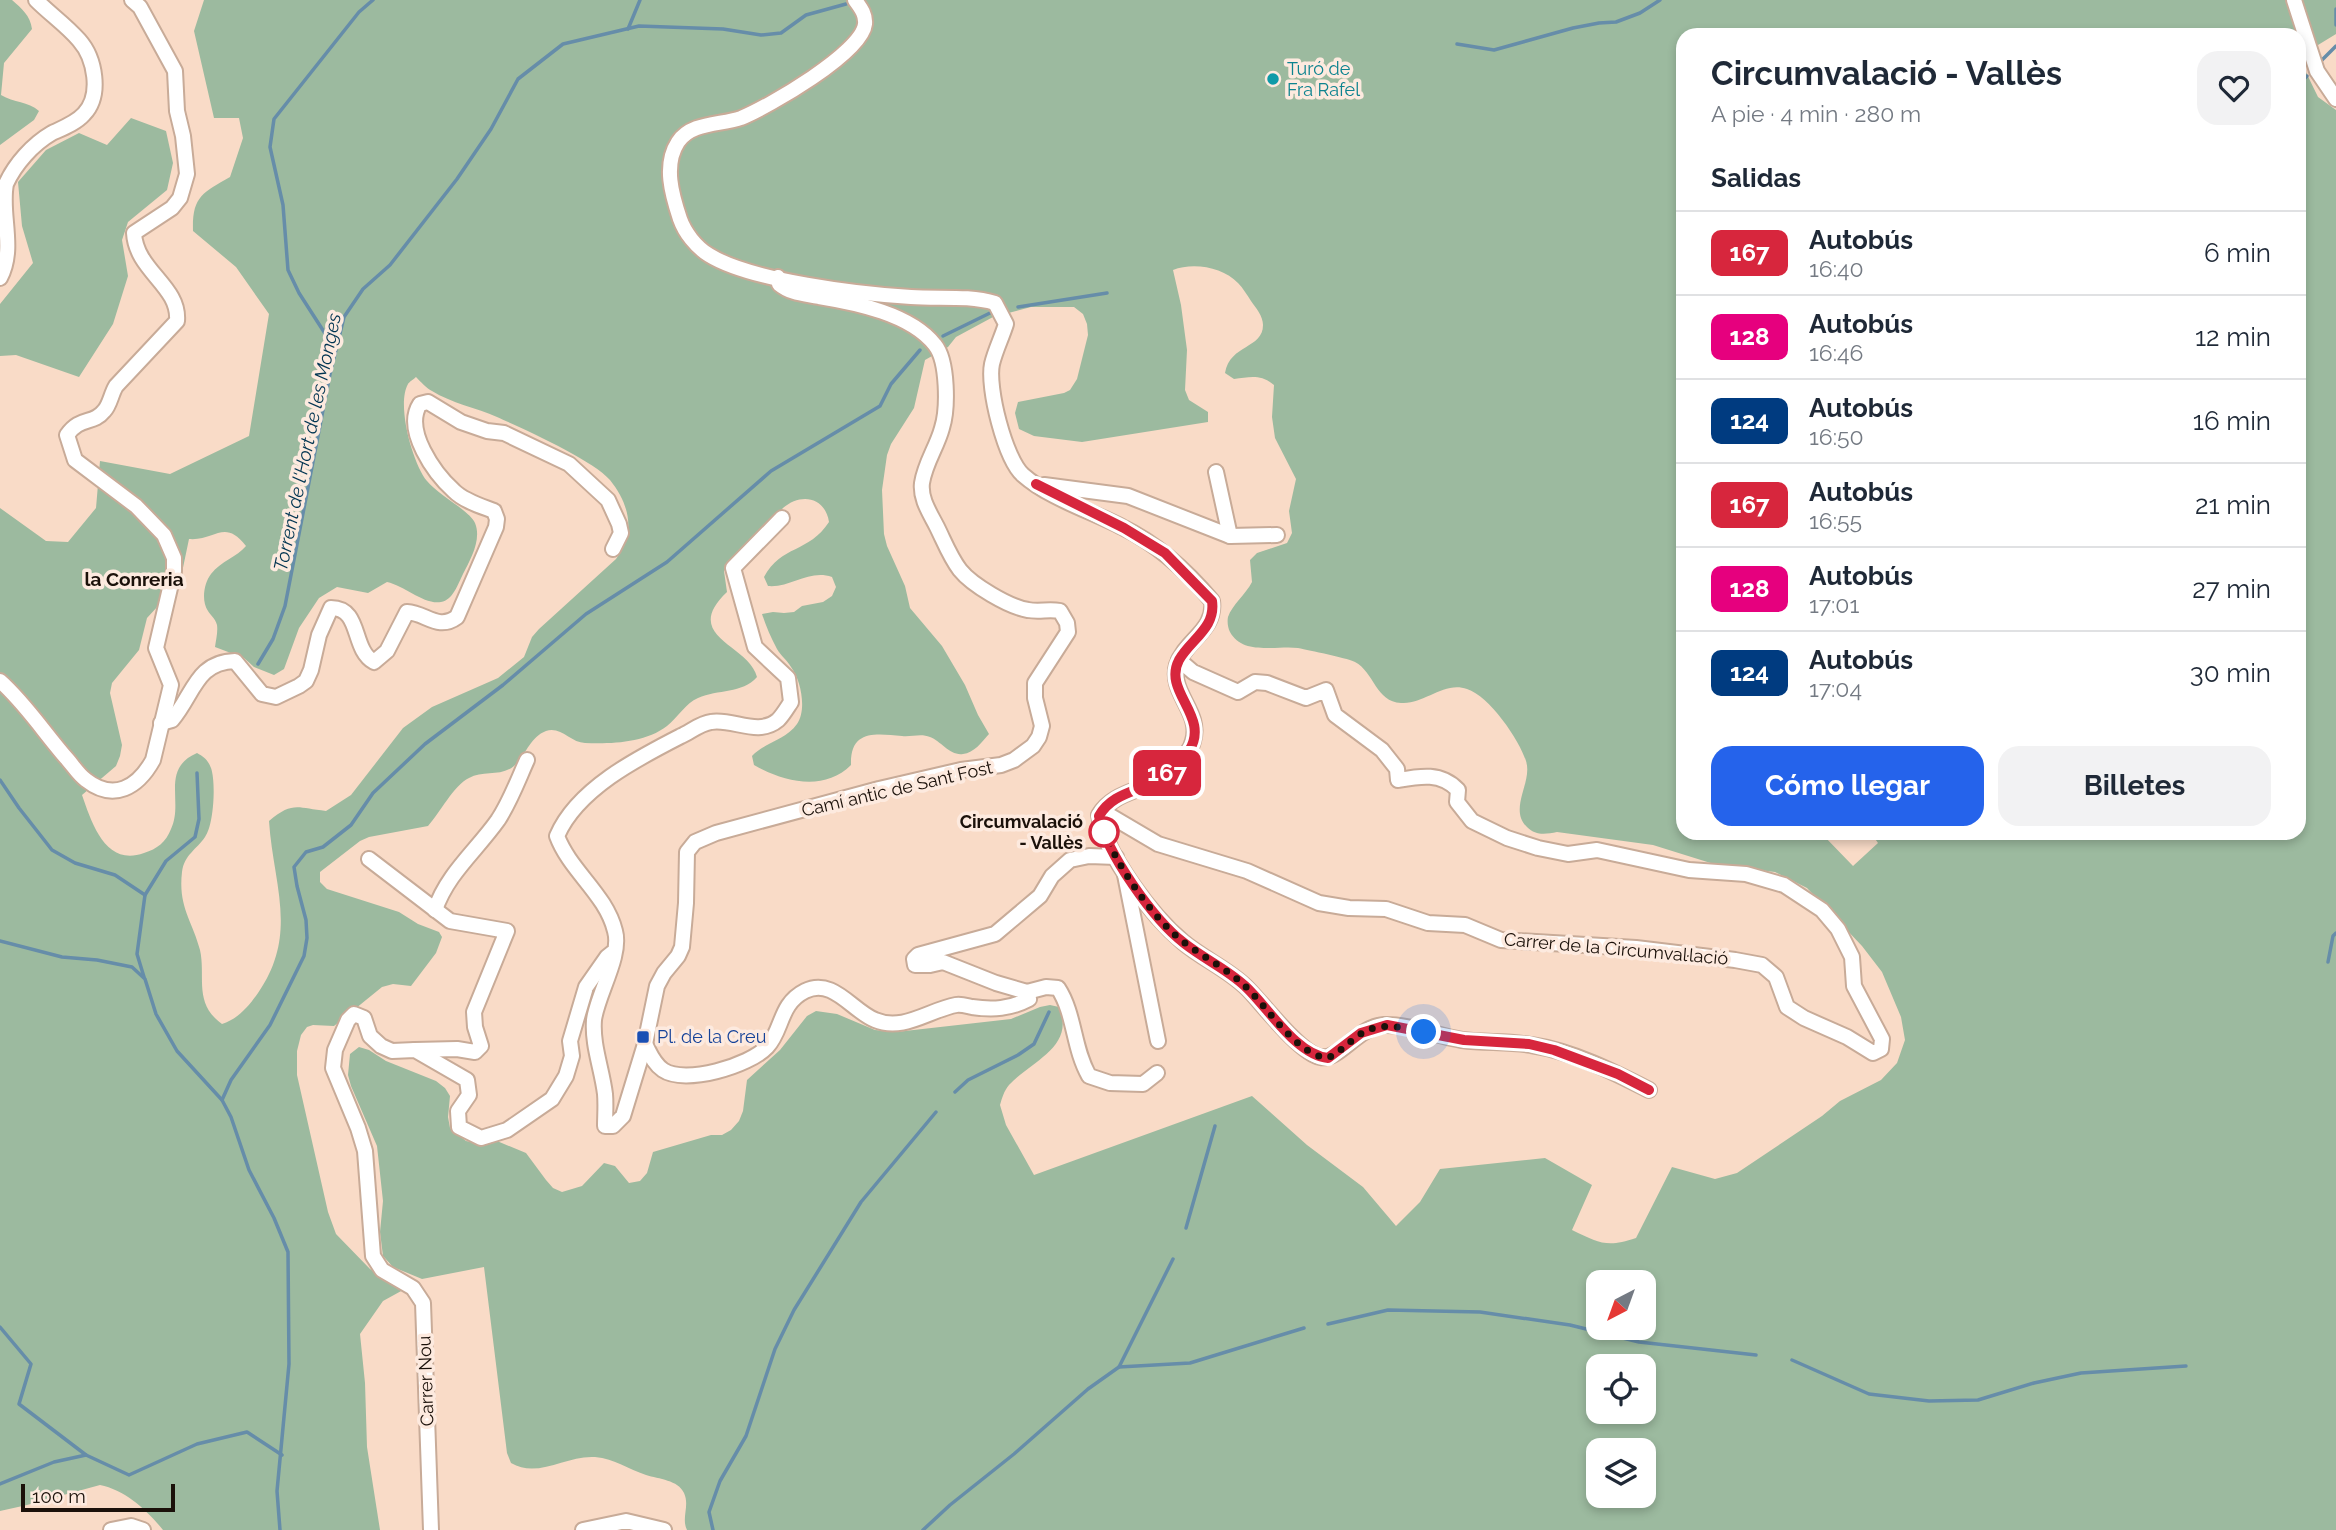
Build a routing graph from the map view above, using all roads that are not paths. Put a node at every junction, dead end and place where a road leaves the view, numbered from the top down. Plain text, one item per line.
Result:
1 (36, 0) edge
2 (132, 0) edge
3 (855, 0) edge
4 (2294, 0) edge
5 (2303, 28) edge
6 (2306, 37) edge
7 (2336, 99) edge
8 (0, 278) edge
9 (778, 278) junction
10 (1216, 472) dead end
11 (1036, 484) junction
12 (782, 518) dead end
13 (1277, 534) dead end
14 (1230, 536) junction
15 (613, 549) dead end
16 (1179, 660) junction
17 (0, 681) edge
18 (161, 723) junction
19 (527, 760) dead end
20 (1102, 811) junction
21 (1116, 857) junction
22 (369, 859) dead end
23 (1124, 870) junction
24 (435, 910) junction
25 (613, 952) junction
26 (1027, 992) junction
27 (1158, 1041) dead end
28 (645, 1044) junction
29 (415, 1050) junction
30 (1157, 1073) dead end
31 (1649, 1090) dead end
32 (111, 1530) edge
33 (143, 1530) edge
34 (431, 1530) edge
35 (583, 1530) edge
36 (663, 1530) edge

1 - 8 street
2 - 18 street
3 - 9 street
4 - 5 street
6 - 7 street
9 - 11 street
9 - 28 street, Camí antic de Sant Fost
10 - 14 street
11 - 14 street
11 - 16 street
12 - 25 street
13 - 14 street
15 - 18 street
16 - 20 street
16 - 20 street, Carrer de la Circumval·lació
17 - 18 street
19 - 24 street
20 - 21 street
21 - 23 street
21 - 26 street
22 - 24 street
23 - 27 street
23 - 31 street
24 - 29 street
25 - 28 street
25 - 29 street
26 - 28 street
26 - 30 street
29 - 34 street, Carrer Nou
32 - 33 street
35 - 36 street

